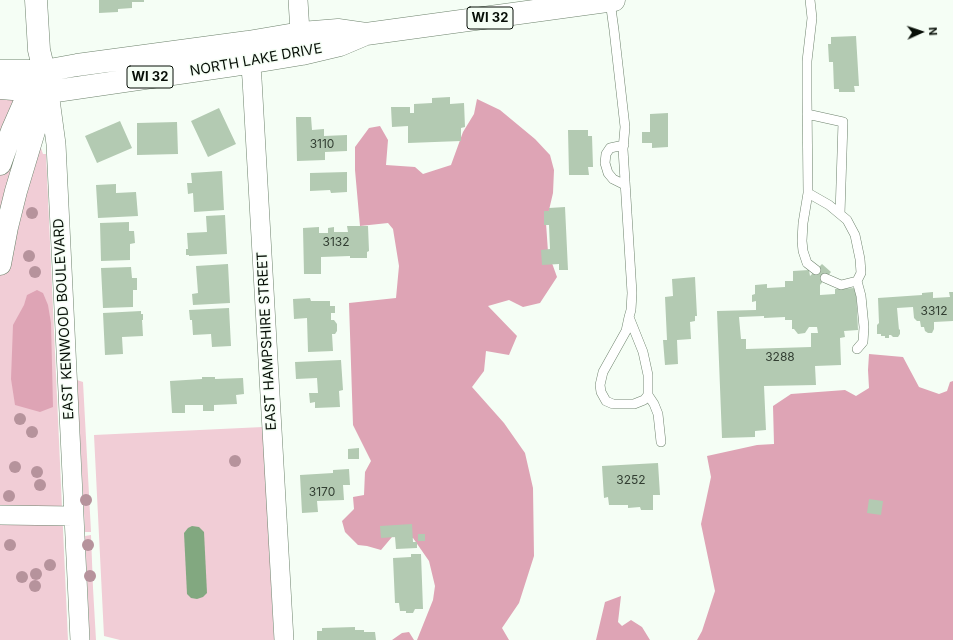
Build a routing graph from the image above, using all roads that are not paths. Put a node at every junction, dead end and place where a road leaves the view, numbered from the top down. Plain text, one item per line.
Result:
1 (36, 0) edge
2 (298, 0) edge
3 (610, 0) edge
4 (614, 0) edge
5 (810, 0) edge
6 (301, 44) junction
7 (249, 52) junction
8 (0, 71) edge
9 (44, 71) junction
10 (0, 88) edge
11 (40, 91) junction
12 (807, 114) junction
13 (624, 145) junction
14 (0, 164) edge
15 (625, 185) junction
16 (808, 193) junction
17 (840, 214) junction
18 (0, 264) edge
19 (816, 270) dead end
20 (825, 278) dead end
21 (857, 281) junction
22 (629, 317) junction
23 (857, 349) dead end
24 (648, 395) junction
25 (661, 442) dead end
26 (0, 515) edge
27 (73, 516) junction
28 (80, 640) edge
29 (284, 640) edge

1 - 9 main road
2 - 6 street
3 - 4 main road, NORTH LAKE DRIVE / WI 32
3 - 6 main road, NORTH LAKE DRIVE / WI 32
3 - 13 lane
5 - 12 lane
6 - 7 main road, NORTH LAKE DRIVE / WI 32
7 - 9 main road, NORTH LAKE DRIVE / WI 32
7 - 11 main road, NORTH LAKE DRIVE / WI 32
7 - 29 street, EAST HAMPSHIRE STREET
8 - 9 main road, NORTH LAKE DRIVE / WI 32
9 - 11 main road
10 - 11 main road, NORTH LAKE DRIVE / WI 32
11 - 14 main road
11 - 18 main road
11 - 27 street, EAST KENWOOD BOULEVARD
12 - 16 lane
12 - 17 lane
13 - 15 lane
13 - 15 lane
15 - 22 lane
16 - 17 lane
16 - 19 lane
17 - 21 lane
20 - 21 lane
21 - 23 lane
22 - 24 lane
22 - 24 lane
24 - 25 lane
26 - 27 street
27 - 28 street, EAST KENWOOD BOULEVARD

